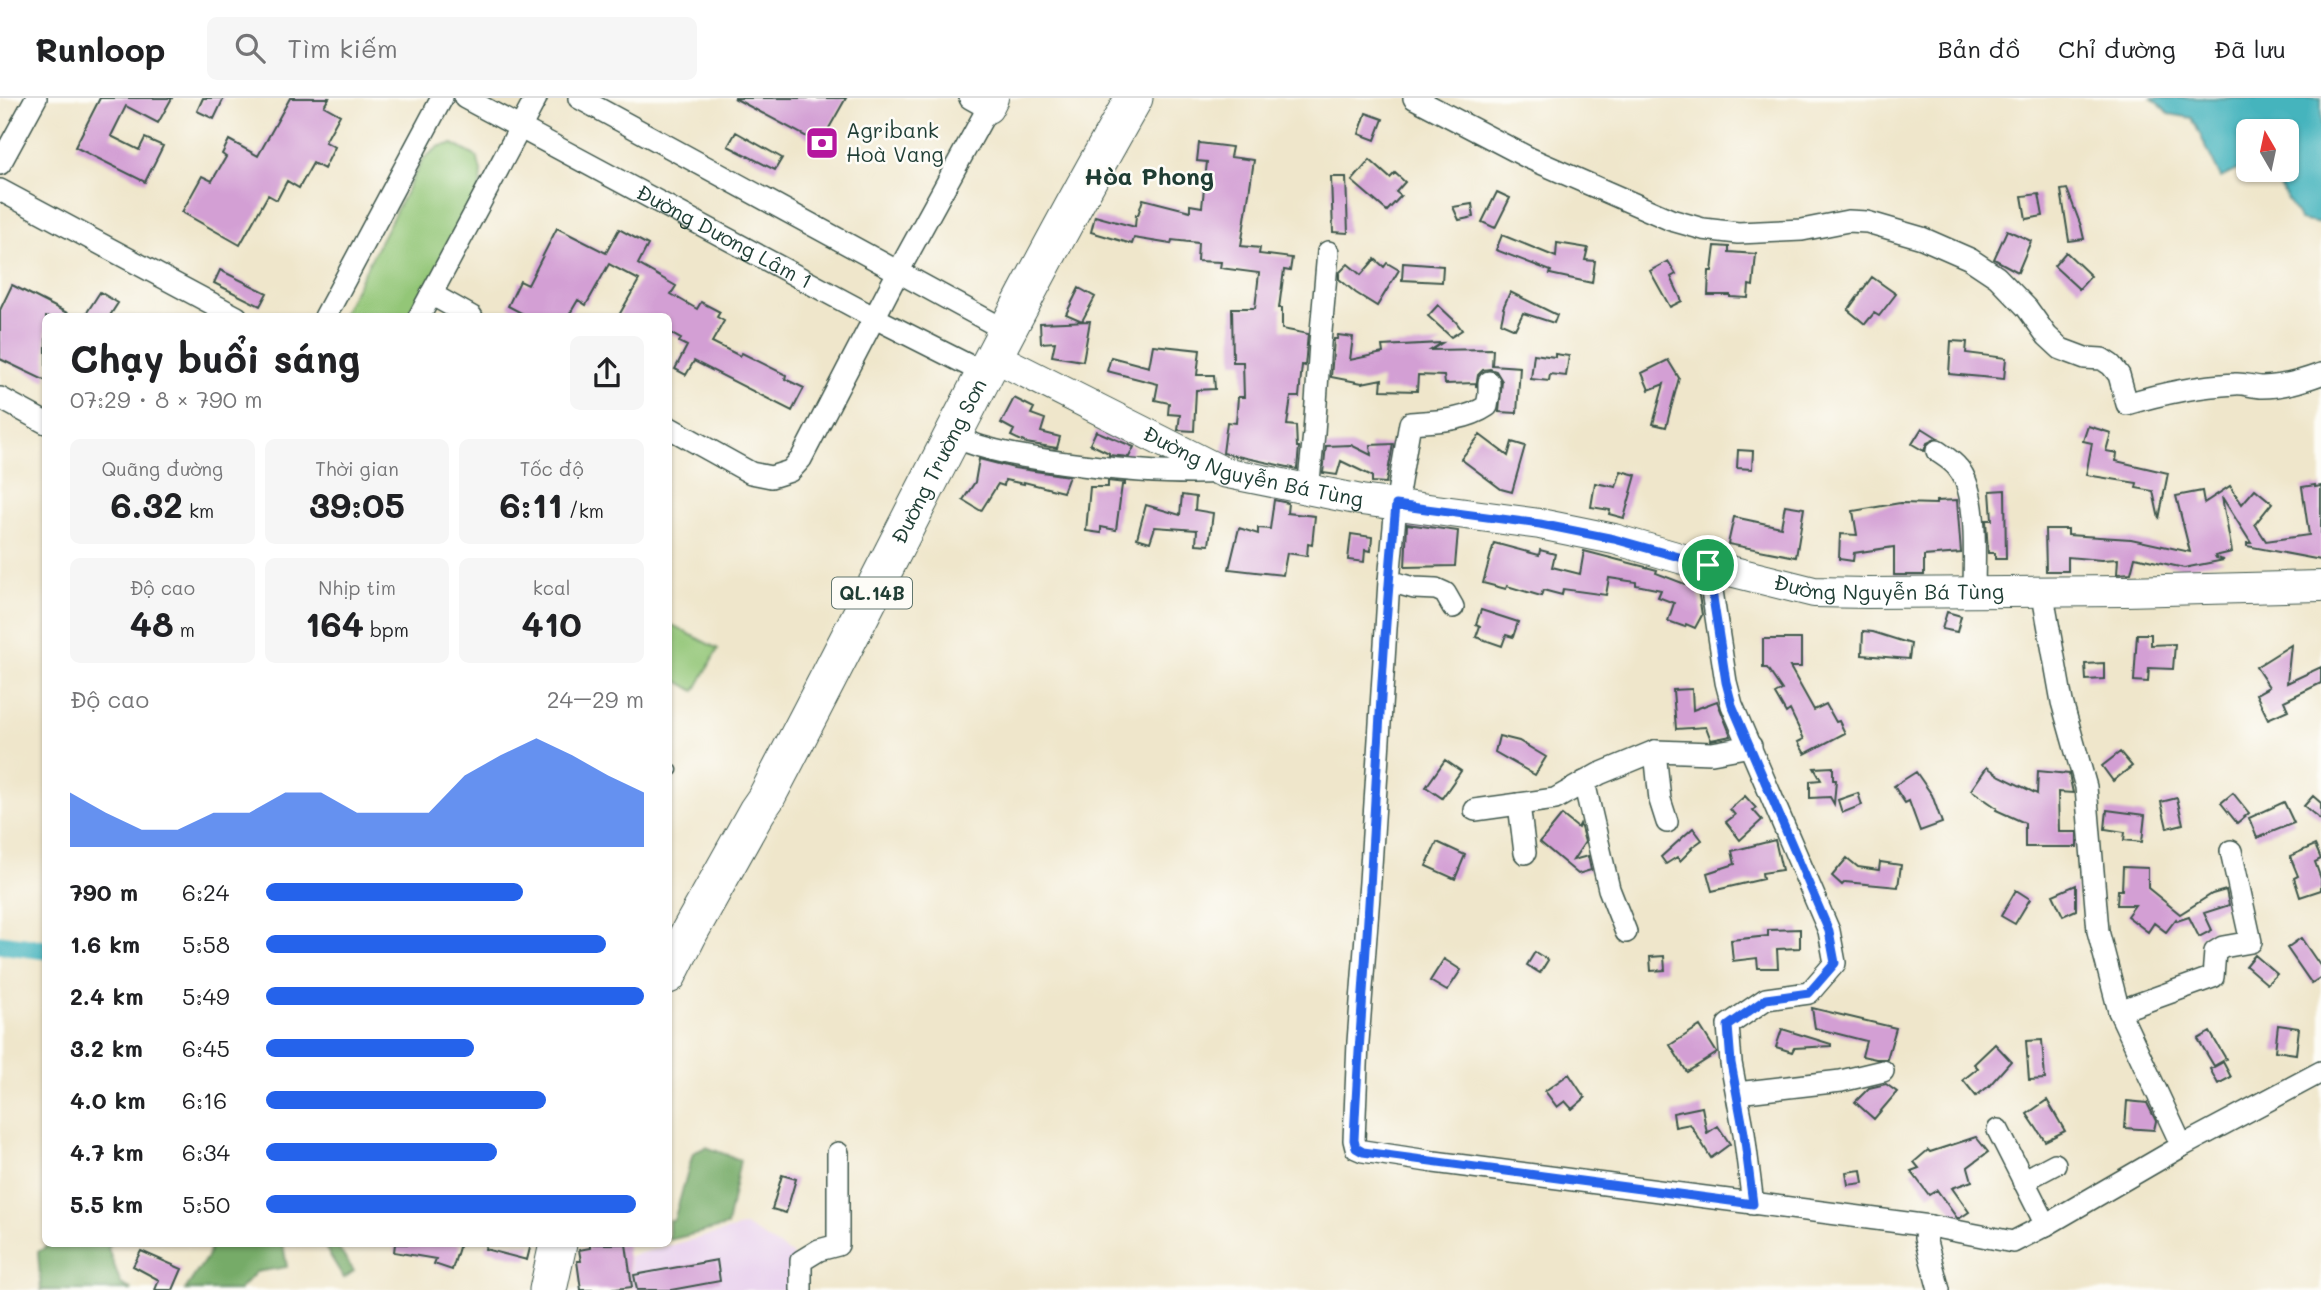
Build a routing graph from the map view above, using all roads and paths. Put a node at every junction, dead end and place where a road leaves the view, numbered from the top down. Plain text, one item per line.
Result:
1 (36, 98) edge
2 (442, 98) edge
3 (465, 98) edge
4 (536, 98) edge
5 (579, 98) edge
6 (1134, 98) edge
7 (1414, 98) edge
8 (984, 101) edge
9 (520, 127) junction
10 (0, 164) edge
11 (0, 190) edge
12 (1328, 252) dead end
13 (898, 272) junction
14 (431, 294) junction
15 (230, 313) edge
16 (328, 313) edge
17 (421, 313) edge
18 (465, 313) edge
19 (875, 318) junction
20 (994, 354) junction
21 (2321, 374) edge
22 (1489, 382) dead end
23 (0, 398) edge
24 (42, 421) edge
25 (672, 429) edge
26 (952, 436) junction
27 (1937, 451) dead end
28 (1223, 472) junction
29 (1308, 490) junction
30 (1396, 505) junction
31 (1708, 565) junction
32 (1389, 581) junction
33 (2321, 586) edge
34 (2042, 590) junction
35 (1975, 592) junction
36 (1453, 607) dead end
37 (1751, 746) junction
38 (1655, 751) junction
39 (1584, 782) junction
40 (1519, 804) junction
41 (1475, 810) dead end
42 (1667, 822) dead end
43 (2231, 851) dead end
44 (1525, 853) dead end
45 (1626, 932) dead end
46 (672, 967) edge
47 (2119, 1011) junction
48 (1883, 1071) dead end
49 (2321, 1072) edge
50 (1737, 1093) junction
51 (1998, 1130) dead end
52 (2182, 1146) junction
53 (838, 1153) dead end
54 (2055, 1164) dead end
55 (2023, 1181) junction
56 (1753, 1204) junction
57 (2046, 1225) junction
58 (1930, 1226) junction
59 (557, 1247) edge
60 (548, 1290) edge
61 (801, 1290) edge
62 (1939, 1290) edge

1 - 10 street
2 - 16 street
3 - 9 street, Đường Dương Lâm 1
4 - 9 street
5 - 13 street
6 - 20 highway, Đường Trường Sơn / QL.14B
7 - 21 street
8 - 13 street
9 - 14 street
9 - 19 street, Đường Dương Lâm 1
11 - 15 street
12 - 29 street
13 - 19 street
13 - 20 street
14 - 17 street
14 - 18 street
19 - 20 street, Đường Dương Lâm 1
19 - 25 street
20 - 26 highway, Đường Trường Sơn / QL.14B
20 - 28 main road, Đường Nguyễn Bá Tùng
22 - 30 street
23 - 24 street
26 - 28 street
26 - 46 highway, Đường Trường Sơn / QL.14B
27 - 35 street
28 - 29 main road, Đường Nguyễn Bá Tùng
29 - 30 main road, Đường Nguyễn Bá Tùng
30 - 31 main road, Đường Nguyễn Bá Tùng
30 - 32 street
31 - 35 main road, Đường Nguyễn Bá Tùng
31 - 37 street
32 - 36 street
32 - 56 street
33 - 34 main road, Đường Nguyễn Bá Tùng
34 - 35 main road, Đường Nguyễn Bá Tùng
34 - 47 street
37 - 38 street
37 - 50 street
38 - 39 street
38 - 42 street
39 - 40 street
39 - 45 street
40 - 41 street
40 - 44 street
43 - 47 street
47 - 52 street
48 - 50 street
49 - 52 street
50 - 56 street
51 - 55 street
52 - 57 street
53 - 61 street
54 - 55 street
55 - 57 street
56 - 58 street
57 - 58 street
58 - 62 street
59 - 60 highway

